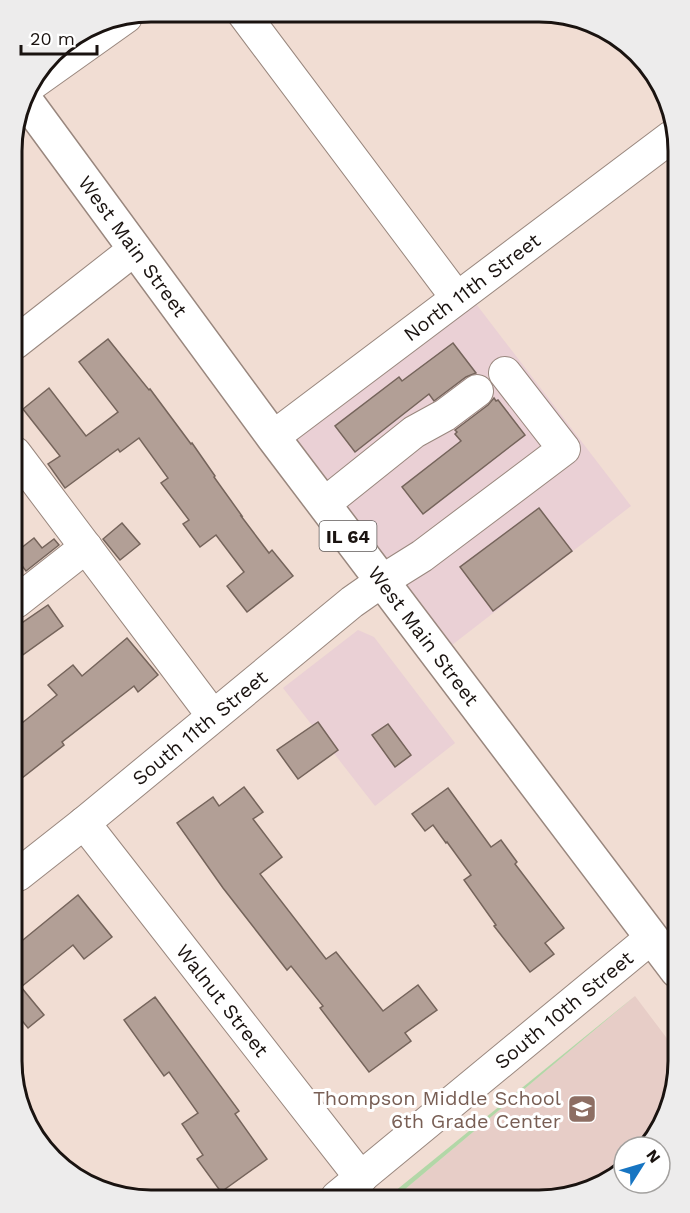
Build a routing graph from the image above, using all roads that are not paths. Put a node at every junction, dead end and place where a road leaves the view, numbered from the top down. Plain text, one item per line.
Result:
1 (250, 23) edge
2 (108, 30) edge
3 (52, 70) edge
4 (30, 107) edge
5 (667, 140) edge
6 (135, 249) junction
7 (457, 298) junction
8 (22, 338) edge
9 (505, 373) dead end
10 (477, 391) dead end
11 (273, 436) junction
12 (22, 462) edge
13 (324, 504) junction
14 (86, 547) junction
15 (382, 580) junction
16 (22, 597) edge
17 (213, 716) junction
18 (84, 823) junction
19 (22, 871) edge
20 (651, 938) junction
21 (667, 958) edge
22 (361, 1178) junction
23 (346, 1190) edge

1 - 7 street
2 - 3 street
4 - 6 main road, West Main Street / IL 64
5 - 7 street, North 11th Street
6 - 8 street
6 - 11 main road, West Main Street / IL 64
7 - 11 street, North 11th Street
9 - 15 street, South 11th Street
10 - 13 street
11 - 13 main road, West Main Street / IL 64
12 - 14 street
13 - 15 main road, West Main Street / IL 64
14 - 16 street
14 - 17 street
15 - 17 street, South 11th Street
15 - 20 main road, West Main Street / IL 64
17 - 18 street, South 11th Street
18 - 19 street, South 11th Street
18 - 22 street, Walnut Street
20 - 21 main road, West Main Street / IL 64
20 - 22 street, South 10th Street
22 - 23 street, South 10th Street

